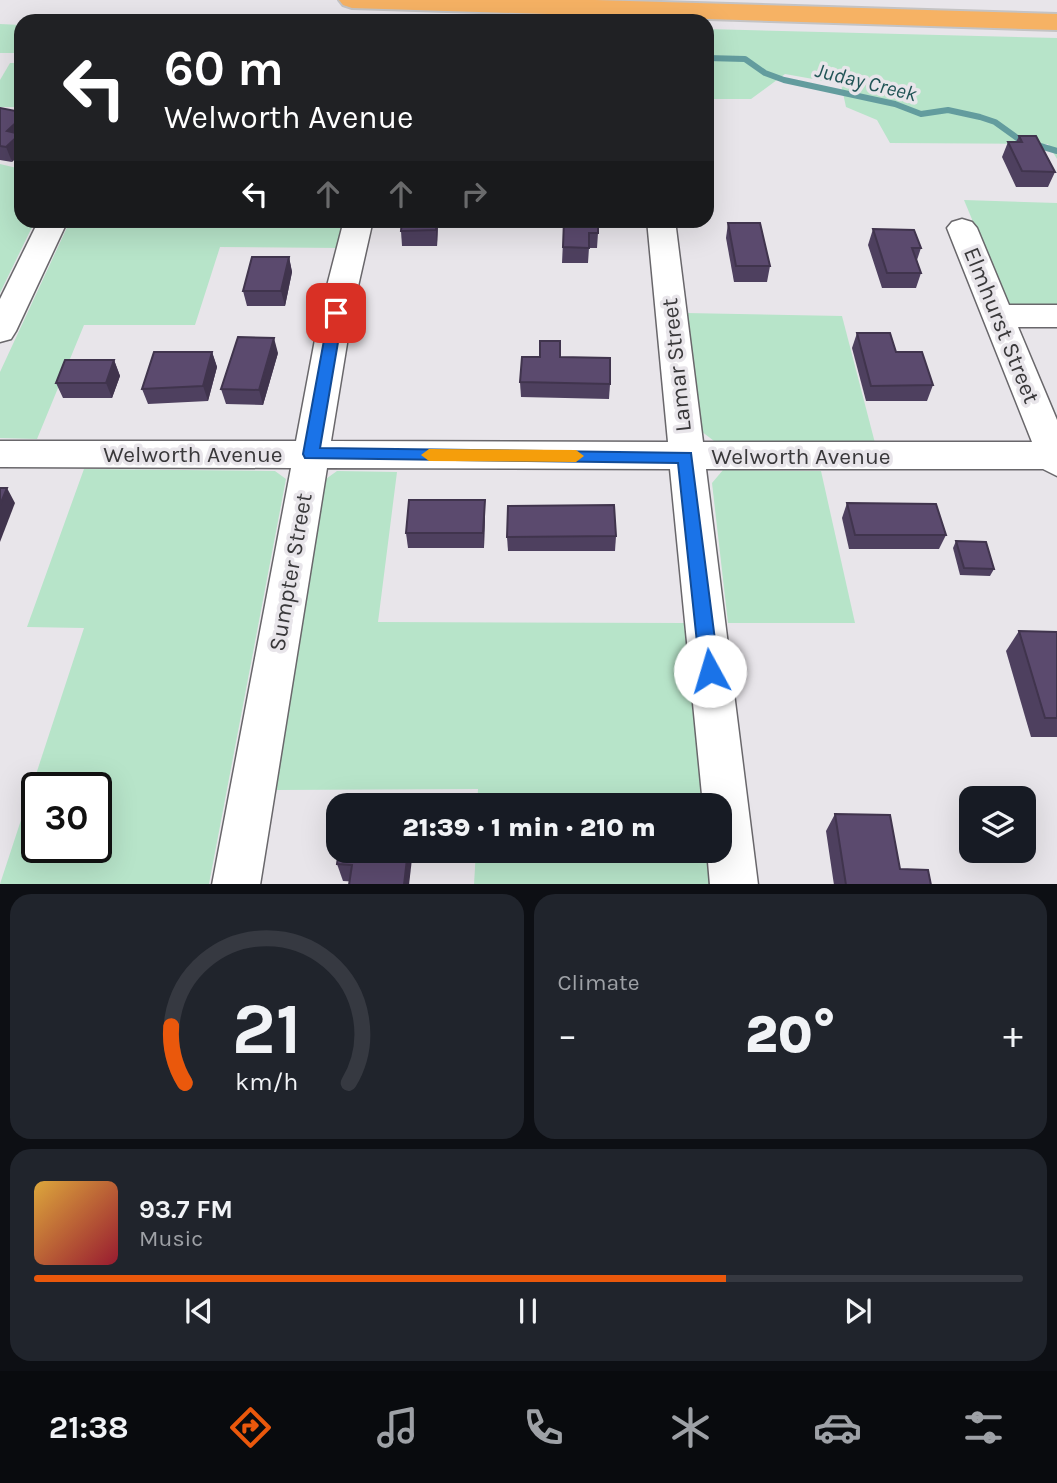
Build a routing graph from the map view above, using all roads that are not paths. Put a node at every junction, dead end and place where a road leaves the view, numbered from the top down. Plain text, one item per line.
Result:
1 (352, 0) edge
2 (1057, 22) edge
3 (50, 228) edge
4 (357, 228) edge
5 (661, 228) edge
6 (962, 228) dead end
7 (998, 316) junction
8 (1057, 316) edge
9 (0, 331) edge
10 (0, 454) edge
11 (311, 454) junction
12 (686, 457) junction
13 (1056, 458) edge
14 (236, 884) edge
15 (734, 884) edge

1 - 2 highway
3 - 9 street
4 - 11 street, Sumpter Street
5 - 12 street, Lamar Street
6 - 7 street, Elmhurst Street
7 - 8 street
7 - 13 street, Elmhurst Street
10 - 11 street, Welworth Avenue
11 - 12 street, Welworth Avenue
11 - 14 street, Sumpter Street
12 - 13 street, Welworth Avenue
12 - 15 street, Lamar Street

